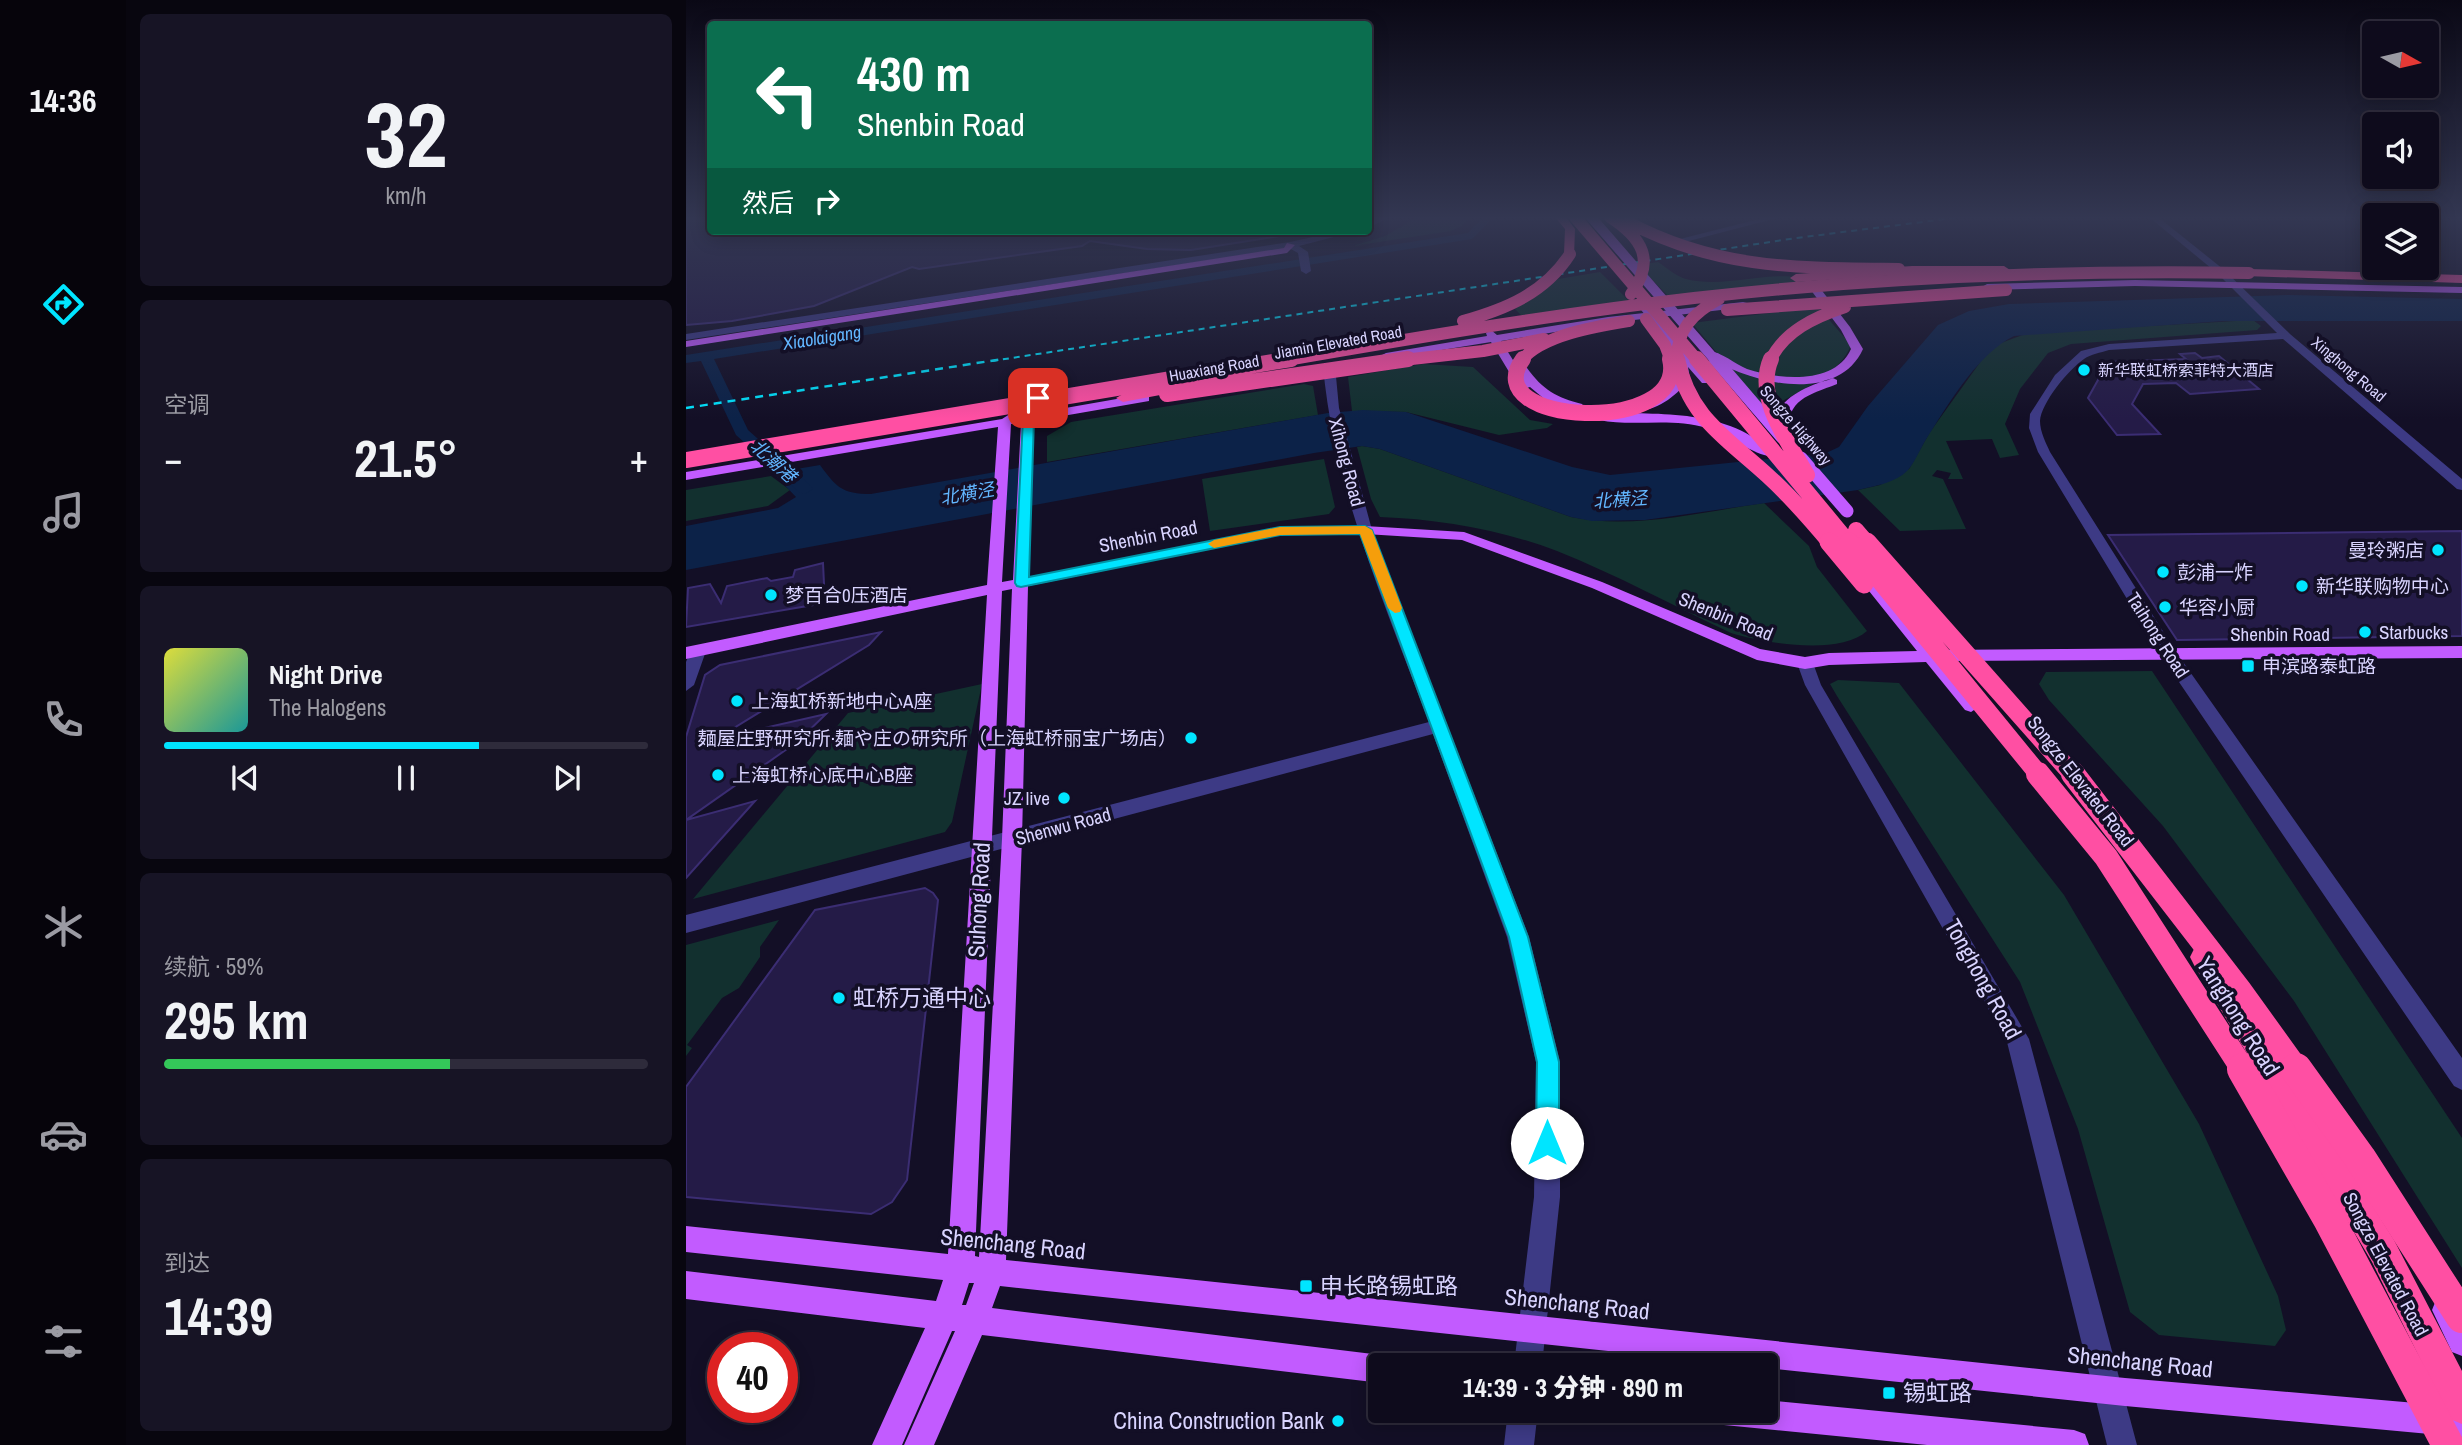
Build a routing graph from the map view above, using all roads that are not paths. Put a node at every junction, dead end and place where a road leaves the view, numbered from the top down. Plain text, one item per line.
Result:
1 (1027, 284) edge
2 (1066, 284) edge
3 (1543, 284) edge
4 (1618, 284) edge
5 (1624, 284) edge
6 (1628, 284) edge
7 (1639, 284) edge
8 (1643, 284) edge
9 (1650, 284) edge
10 (1771, 284) edge
11 (1814, 284) edge
12 (1818, 284) edge
13 (1858, 284) edge
14 (1981, 284) edge
15 (2178, 284) edge
16 (2233, 284) edge
17 (2358, 284) edge
18 (2462, 288) edge
19 (2237, 289) junction
20 (1827, 297) junction
21 (1887, 297) junction
22 (1647, 319) edge
23 (1647, 319) edge
24 (1647, 319) edge
25 (1647, 319) edge
26 (1494, 331) junction
27 (2286, 336) junction
28 (686, 337) edge
29 (686, 344) edge
30 (1681, 352) junction
31 (1711, 354) junction
32 (1860, 359) junction
33 (1329, 366) junction
34 (1124, 393) junction
35 (1038, 398) junction
36 (1557, 405) junction
37 (1028, 418) junction
38 (1005, 422) junction
39 (1781, 435) junction
40 (1766, 453) junction
41 (686, 454) edge
42 (686, 460) edge
43 (686, 471) edge
44 (1807, 475) junction
45 (686, 476) edge
46 (2462, 486) edge
47 (1365, 530) junction
48 (1021, 583) junction
49 (994, 588) junction
50 (1927, 647) junction
51 (692, 652) edge
52 (2462, 653) edge
53 (1975, 656) junction
54 (2169, 656) junction
55 (1805, 663) junction
56 (686, 685) edge
57 (1439, 726) junction
58 (1012, 839) junction
59 (981, 846) junction
60 (2166, 898) junction
61 (686, 924) edge
62 (2462, 1078) edge
63 (686, 1238) edge
64 (961, 1268) junction
65 (992, 1272) junction
66 (686, 1285) edge
67 (944, 1317) junction
68 (2462, 1317) edge
69 (974, 1321) junction
70 (1531, 1329) junction
71 (2462, 1342) edge
72 (1529, 1353) edge
73 (1368, 1367) edge
74 (2109, 1390) junction
75 (2462, 1407) edge
76 (1778, 1415) edge
77 (2429, 1418) junction
78 (2462, 1422) edge
79 (1522, 1423) edge
80 (887, 1445) edge
81 (919, 1445) edge
82 (1519, 1445) edge
83 (2074, 1445) edge
84 (2122, 1445) edge
85 (2441, 1445) edge
86 (2448, 1445) edge

1 - 28 street
2 - 29 main road
3 - 34 highway, bridge
4 - 22 highway, bridge
5 - 30 main road, bridge
6 - 50 highway, Songze Elevated Road, bridge
7 - 34 highway, bridge
8 - 44 highway, Songze Elevated Road, bridge
9 - 31 main road, Songze Highway, bridge
10 - 50 highway, bridge
11 - 26 main road, Huaxiang Road
12 - 20 main road
13 - 34 highway, Jiamin Elevated Road, bridge
14 - 34 highway, Jiamin Elevated Road, bridge
15 - 21 highway, bridge
16 - 19 street, Xinghong Road
17 - 18 highway, Jiamin Elevated Road
18 - 19 main road, Huaxiang Road
19 - 20 main road, Huaxiang Road
19 - 27 street, Xinghong Road
20 - 26 main road, Huaxiang Road
20 - 32 main road
21 - 25 highway, bridge
21 - 44 highway, bridge
23 - 24 highway, bridge
26 - 33 main road, Huaxiang Road
26 - 35 main road, Huaxiang Road
26 - 36 main road
27 - 46 street, Xinghong Road
27 - 54 street, Taihong Road
30 - 36 main road, bridge
30 - 40 main road
31 - 32 main road, bridge
31 - 39 main road, Songze Highway, bridge
32 - 39 main road, bridge
33 - 37 main road, Huaxiang Road
33 - 47 street, Xihong Road
34 - 42 highway, Jiamin Elevated Road, bridge
34 - 43 highway, Jiamin Elevated Road
35 - 37 main road
35 - 38 main road
35 - 41 main road, Huaxiang Road, bridge
36 - 40 main road, bridge
37 - 38 main road, Huaxiang Road
37 - 48 main road, Suhong Road
38 - 45 main road, Huaxiang Road
38 - 49 main road, Suhong Road
39 - 53 main road, Songze Highway, bridge
40 - 50 main road
44 - 60 highway, Songze Elevated Road, bridge
47 - 48 main road, Shenbin Road
47 - 55 main road, Shenbin Road
47 - 57 street, Xihong Road
48 - 49 main road, Shenbin Road
48 - 58 main road, Suhong Road
49 - 51 main road, Shenbin Road
49 - 59 main road, Suhong Road
50 - 53 main road, Shenbin Road
50 - 55 main road, Shenbin Road
50 - 77 main road, Yanghong Road
50 - 86 highway, Songze Elevated Road, bridge
51 - 56 street
52 - 54 main road, Shenbin Road
53 - 54 main road, Shenbin Road
53 - 71 main road, Yanghong Road
54 - 62 street, Taihong Road
55 - 74 street, Tonghong Road
57 - 58 street, Shenwu Road
57 - 70 street, Xihong Road
58 - 59 street, Shenwu Road
58 - 65 main road, Suhong Road
59 - 61 street, Shenwu Road
59 - 64 main road, Suhong Road
60 - 68 highway, bridge
60 - 75 highway, Songze Elevated Road, bridge
63 - 64 main road, Shenchang Road
64 - 65 main road, Shenchang Road
64 - 67 main road, Suhong Road
65 - 69 main road, Suhong Road
65 - 70 main road, Shenchang Road
66 - 67 main road
67 - 69 main road
67 - 80 main road, Suhong Road
69 - 73 main road
69 - 81 main road, Suhong Road
70 - 72 street, Xihong Road
70 - 74 main road, Shenchang Road
74 - 77 main road, Shenchang Road
74 - 84 street, Tonghong Road
76 - 83 main road
77 - 78 main road, Shenchang Road
77 - 85 main road, Yanghong Road
79 - 82 street

